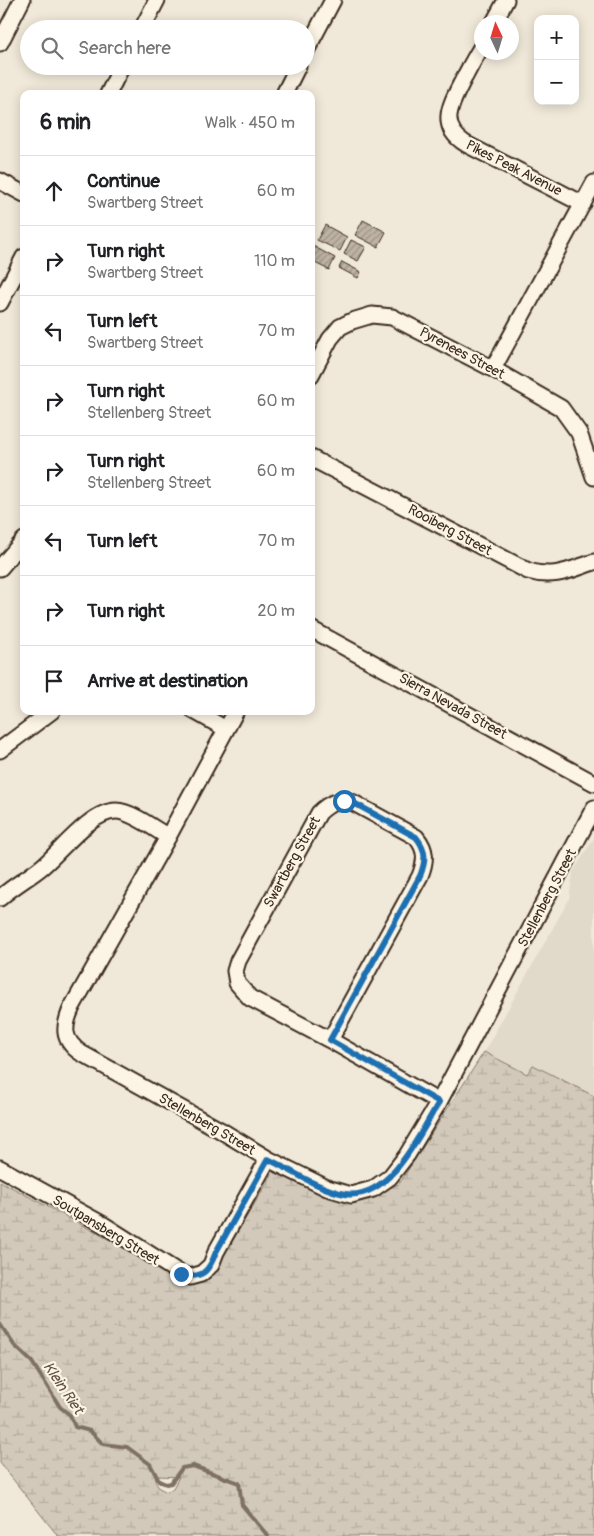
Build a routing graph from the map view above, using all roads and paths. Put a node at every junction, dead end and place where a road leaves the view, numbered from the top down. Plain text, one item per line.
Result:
1 (22, 0) edge
2 (157, 0) edge
3 (333, 0) edge
4 (506, 0) edge
5 (498, 15) edge
6 (147, 20) edge
7 (315, 34) edge
8 (0, 43) edge
9 (474, 60) edge
10 (118, 75) edge
11 (294, 75) edge
12 (110, 90) edge
13 (286, 90) edge
14 (0, 181) edge
15 (594, 183) edge
16 (20, 192) edge
17 (583, 204) junction
18 (20, 265) edge
19 (0, 303) edge
20 (315, 367) edge
21 (494, 369) junction
22 (315, 460) edge
23 (594, 477) edge
24 (20, 545) edge
25 (594, 562) edge
26 (0, 568) edge
27 (315, 631) edge
28 (47, 715) edge
29 (201, 715) edge
30 (234, 715) edge
31 (226, 729) junction
32 (0, 750) edge
33 (594, 783) edge
34 (594, 808) edge
35 (168, 837) junction
36 (0, 898) edge
37 (330, 1040) junction
38 (439, 1102) junction
39 (268, 1159) junction
40 (0, 1168) edge

1 - 8 street
2 - 6 street
3 - 7 street
4 - 5 street
9 - 17 street, Pikes Peak Avenue
10 - 12 street
11 - 13 street
14 - 16 street
15 - 17 street
17 - 21 street
18 - 19 street
20 - 21 street, Pyrenees Street
21 - 23 street, Pyrenees Street
22 - 25 street, Rooiberg Street
24 - 26 street
27 - 33 street, Sierra Nevada Street
28 - 32 street
29 - 31 street
30 - 31 street, Stellenberg Street
31 - 35 street, Stellenberg Street
34 - 38 street, Stellenberg Street
35 - 36 street
35 - 39 street, Stellenberg Street
37 - 37 street, Swartberg Street
37 - 38 street, Swartberg Street
38 - 39 street, Stellenberg Street
39 - 40 street, Soutpansberg Street

